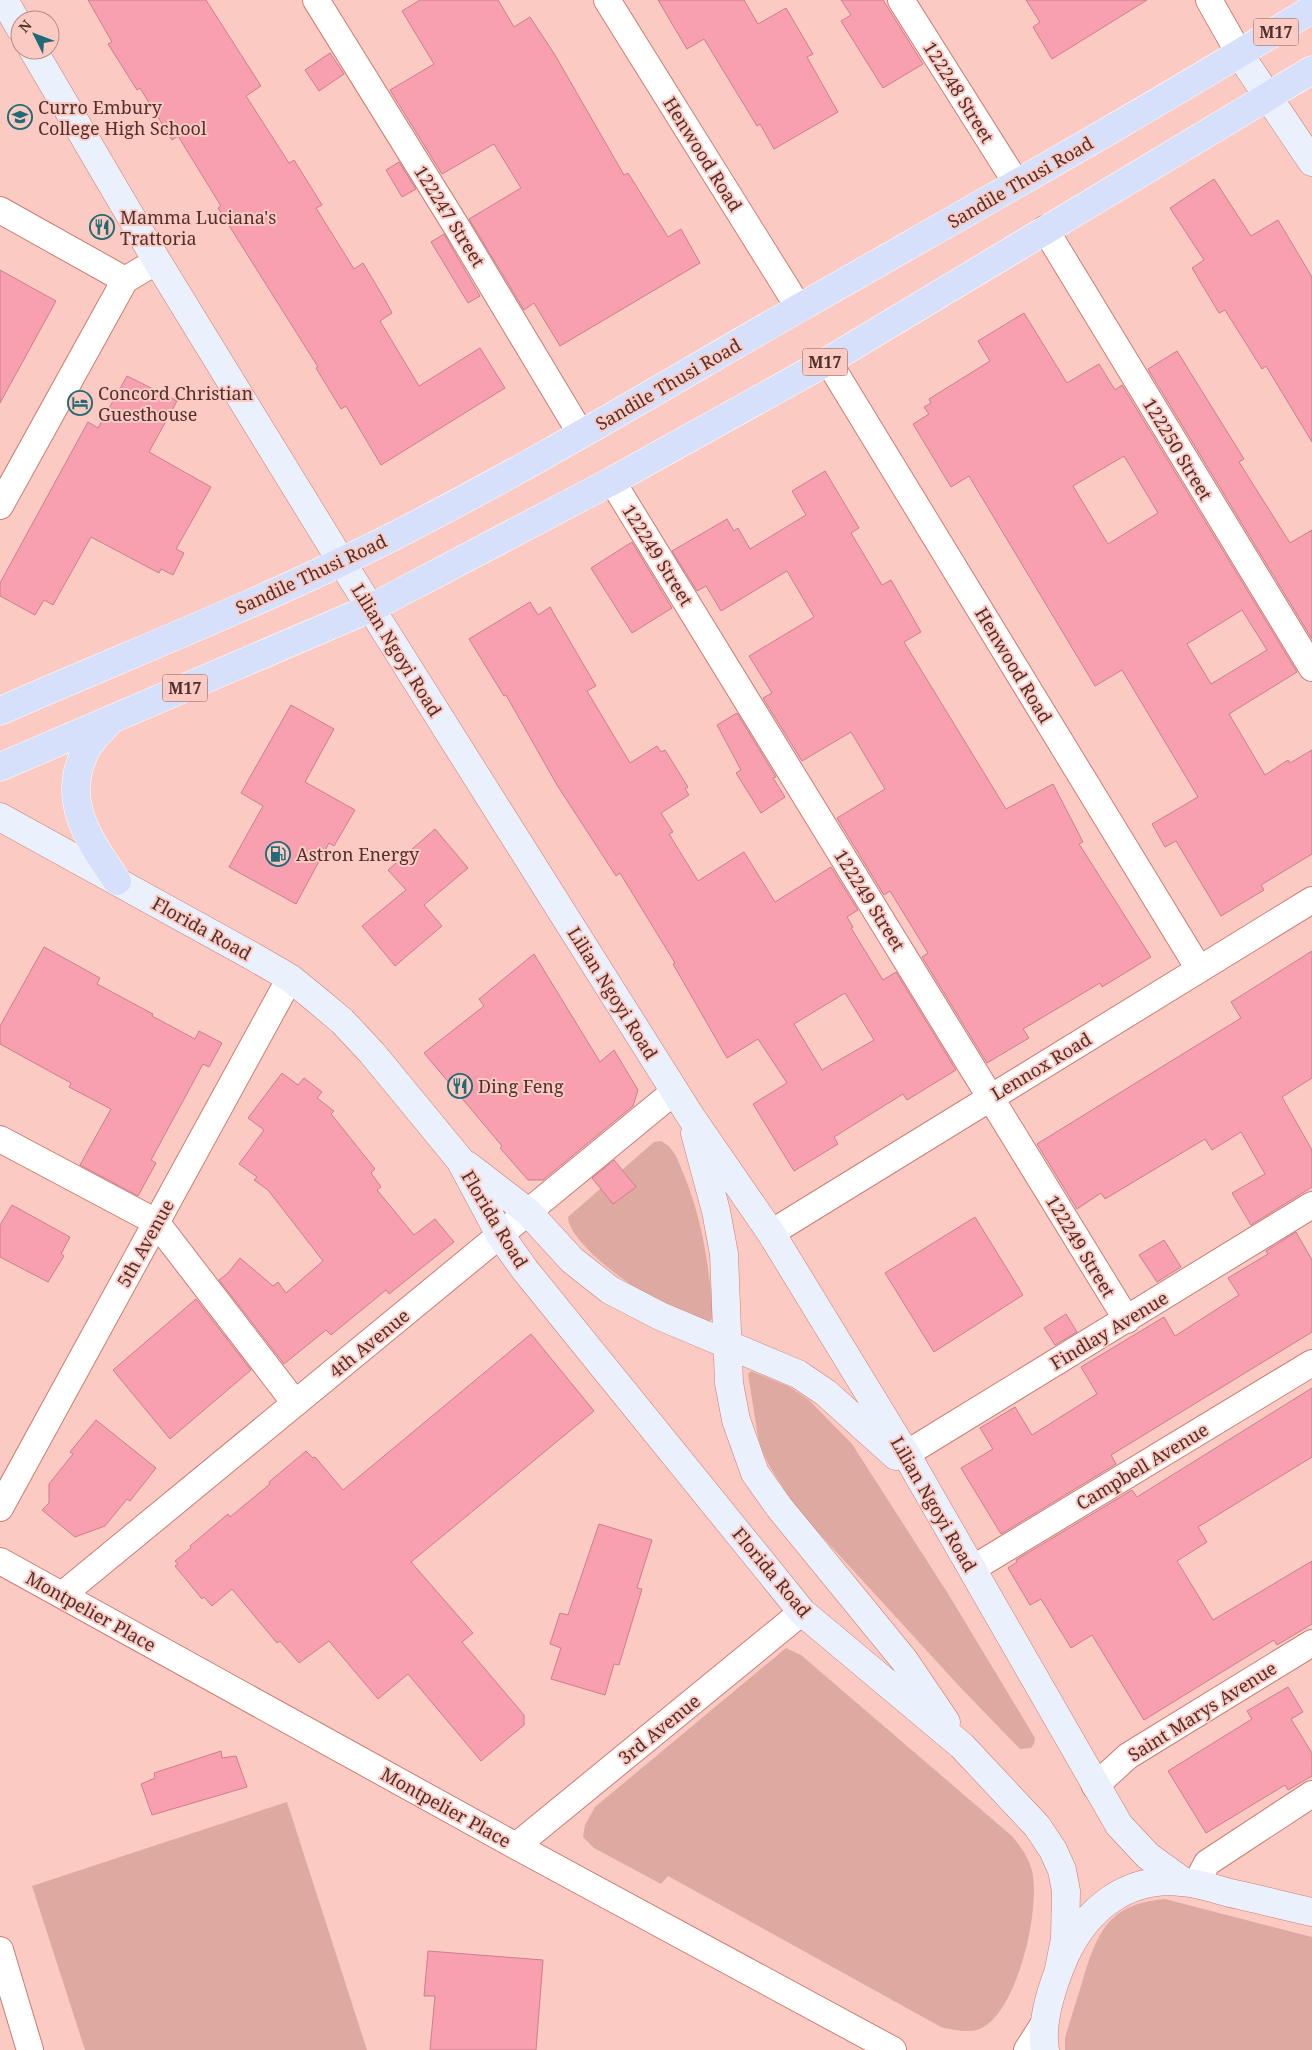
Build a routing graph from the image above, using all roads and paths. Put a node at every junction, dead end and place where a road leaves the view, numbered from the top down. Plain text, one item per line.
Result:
1 (316, 0) edge
2 (607, 0) edge
3 (902, 0) edge
4 (1209, 0) edge
5 (1312, 9) edge
6 (1240, 55) junction
7 (39, 60) edge
8 (1312, 70) edge
9 (1268, 97) junction
10 (1312, 162) edge
11 (1016, 184) junction
12 (0, 210) edge
13 (1044, 229) junction
14 (156, 261) junction
15 (125, 280) junction
16 (799, 308) junction
17 (828, 361) junction
18 (581, 434) junction
19 (612, 481) junction
20 (0, 506) edge
21 (341, 561) junction
22 (371, 608) junction
23 (1312, 668) edge
24 (0, 711) edge
25 (111, 720) junction
26 (0, 768) edge
27 (0, 817) edge
28 (117, 881) junction
29 (1312, 900) edge
30 (1199, 969) junction
31 (290, 978) junction
32 (675, 1091) junction
33 (990, 1096) junction
34 (691, 1117) junction
35 (0, 1139) edge
36 (460, 1160) junction
37 (1312, 1206) edge
38 (528, 1212) junction
39 (156, 1222) junction
40 (771, 1233) junction
41 (500, 1235) junction
42 (1127, 1320) junction
43 (728, 1345) junction
44 (1312, 1363) edge
45 (295, 1403) junction
46 (906, 1454) junction
47 (920, 1478) junction
48 (0, 1508) edge
49 (0, 1561) edge
50 (972, 1569) junction
51 (62, 1595) junction
52 (802, 1612) junction
53 (1312, 1642) edge
54 (962, 1746) junction
55 (1095, 1786) junction
56 (1312, 1794) edge
57 (516, 1846) junction
58 (1190, 1883) junction
59 (1312, 1912) edge
60 (0, 1950) edge
61 (1059, 1969) junction
62 (1045, 2022) junction
63 (844, 2023) junction
64 (30, 2050) edge
65 (852, 2050) edge
66 (893, 2050) edge
67 (1026, 2050) edge
68 (1045, 2050) edge

1 - 18 street, 122247 Street
2 - 16 street, Henwood Road
3 - 11 street, 122248 Street
4 - 6 street
5 - 6 main road, Sandile Thusi Road / M17
6 - 9 street
6 - 11 main road, Sandile Thusi Road / M17
7 - 14 street, Lilian Ngoyi Road
8 - 9 main road, M17
9 - 10 street
9 - 13 main road, M17
11 - 16 main road, Sandile Thusi Road / M17
12 - 15 street
13 - 17 main road, M17
13 - 23 street, 122250 Street
14 - 15 street
14 - 21 street, Lilian Ngoyi Road
15 - 20 street
16 - 18 main road, Sandile Thusi Road / M17
17 - 19 main road, M17
17 - 30 street, Henwood Road
18 - 21 main road, Sandile Thusi Road / M17
19 - 22 main road, M17
19 - 33 street, 122249 Street
21 - 22 street, Lilian Ngoyi Road
21 - 24 main road, Sandile Thusi Road / M17
22 - 25 main road, M17
22 - 32 street, Lilian Ngoyi Road
25 - 26 main road, M17
25 - 28 main road
27 - 28 street, Florida Road
28 - 31 street, Florida Road
29 - 30 street, Lennox Road
30 - 33 street, Lennox Road
31 - 36 street, Florida Road
31 - 39 street, 5th Avenue
32 - 34 street, Lilian Ngoyi Road
32 - 38 street, 4th Avenue
33 - 40 street, Lennox Road
33 - 42 street, 122249 Street
34 - 40 street, Lilian Ngoyi Road
34 - 43 street, Lilian Ngoyi Road
35 - 39 street
36 - 38 street, Florida Road
36 - 41 street, Florida Road
37 - 42 street, Findlay Avenue
38 - 41 street, 4th Avenue
38 - 43 street, Florida Road
39 - 45 street
39 - 48 street, 5th Avenue
40 - 46 street, Lilian Ngoyi Road
41 - 45 street, 4th Avenue
41 - 52 street, Florida Road
42 - 46 street, Findlay Avenue
43 - 47 street, Florida Road
43 - 54 street, Lilian Ngoyi Road
44 - 50 street, Campbell Avenue
45 - 51 street, 4th Avenue
46 - 47 street, Lilian Ngoyi Road
47 - 50 street, Lilian Ngoyi Road
49 - 51 street, Montpelier Place
50 - 55 street, Lilian Ngoyi Road
51 - 57 street, Montpelier Place
52 - 54 street, Florida Road
52 - 57 street, 3rd Avenue
53 - 55 street, Saint Marys Avenue
54 - 61 street, Florida Road
55 - 58 street, Lilian Ngoyi Road
56 - 58 street
57 - 63 street, Montpelier Place
58 - 59 street
58 - 61 street
60 - 64 street
61 - 62 street
62 - 67 street
62 - 68 street
63 - 65 street
63 - 66 street, Montpelier Place

